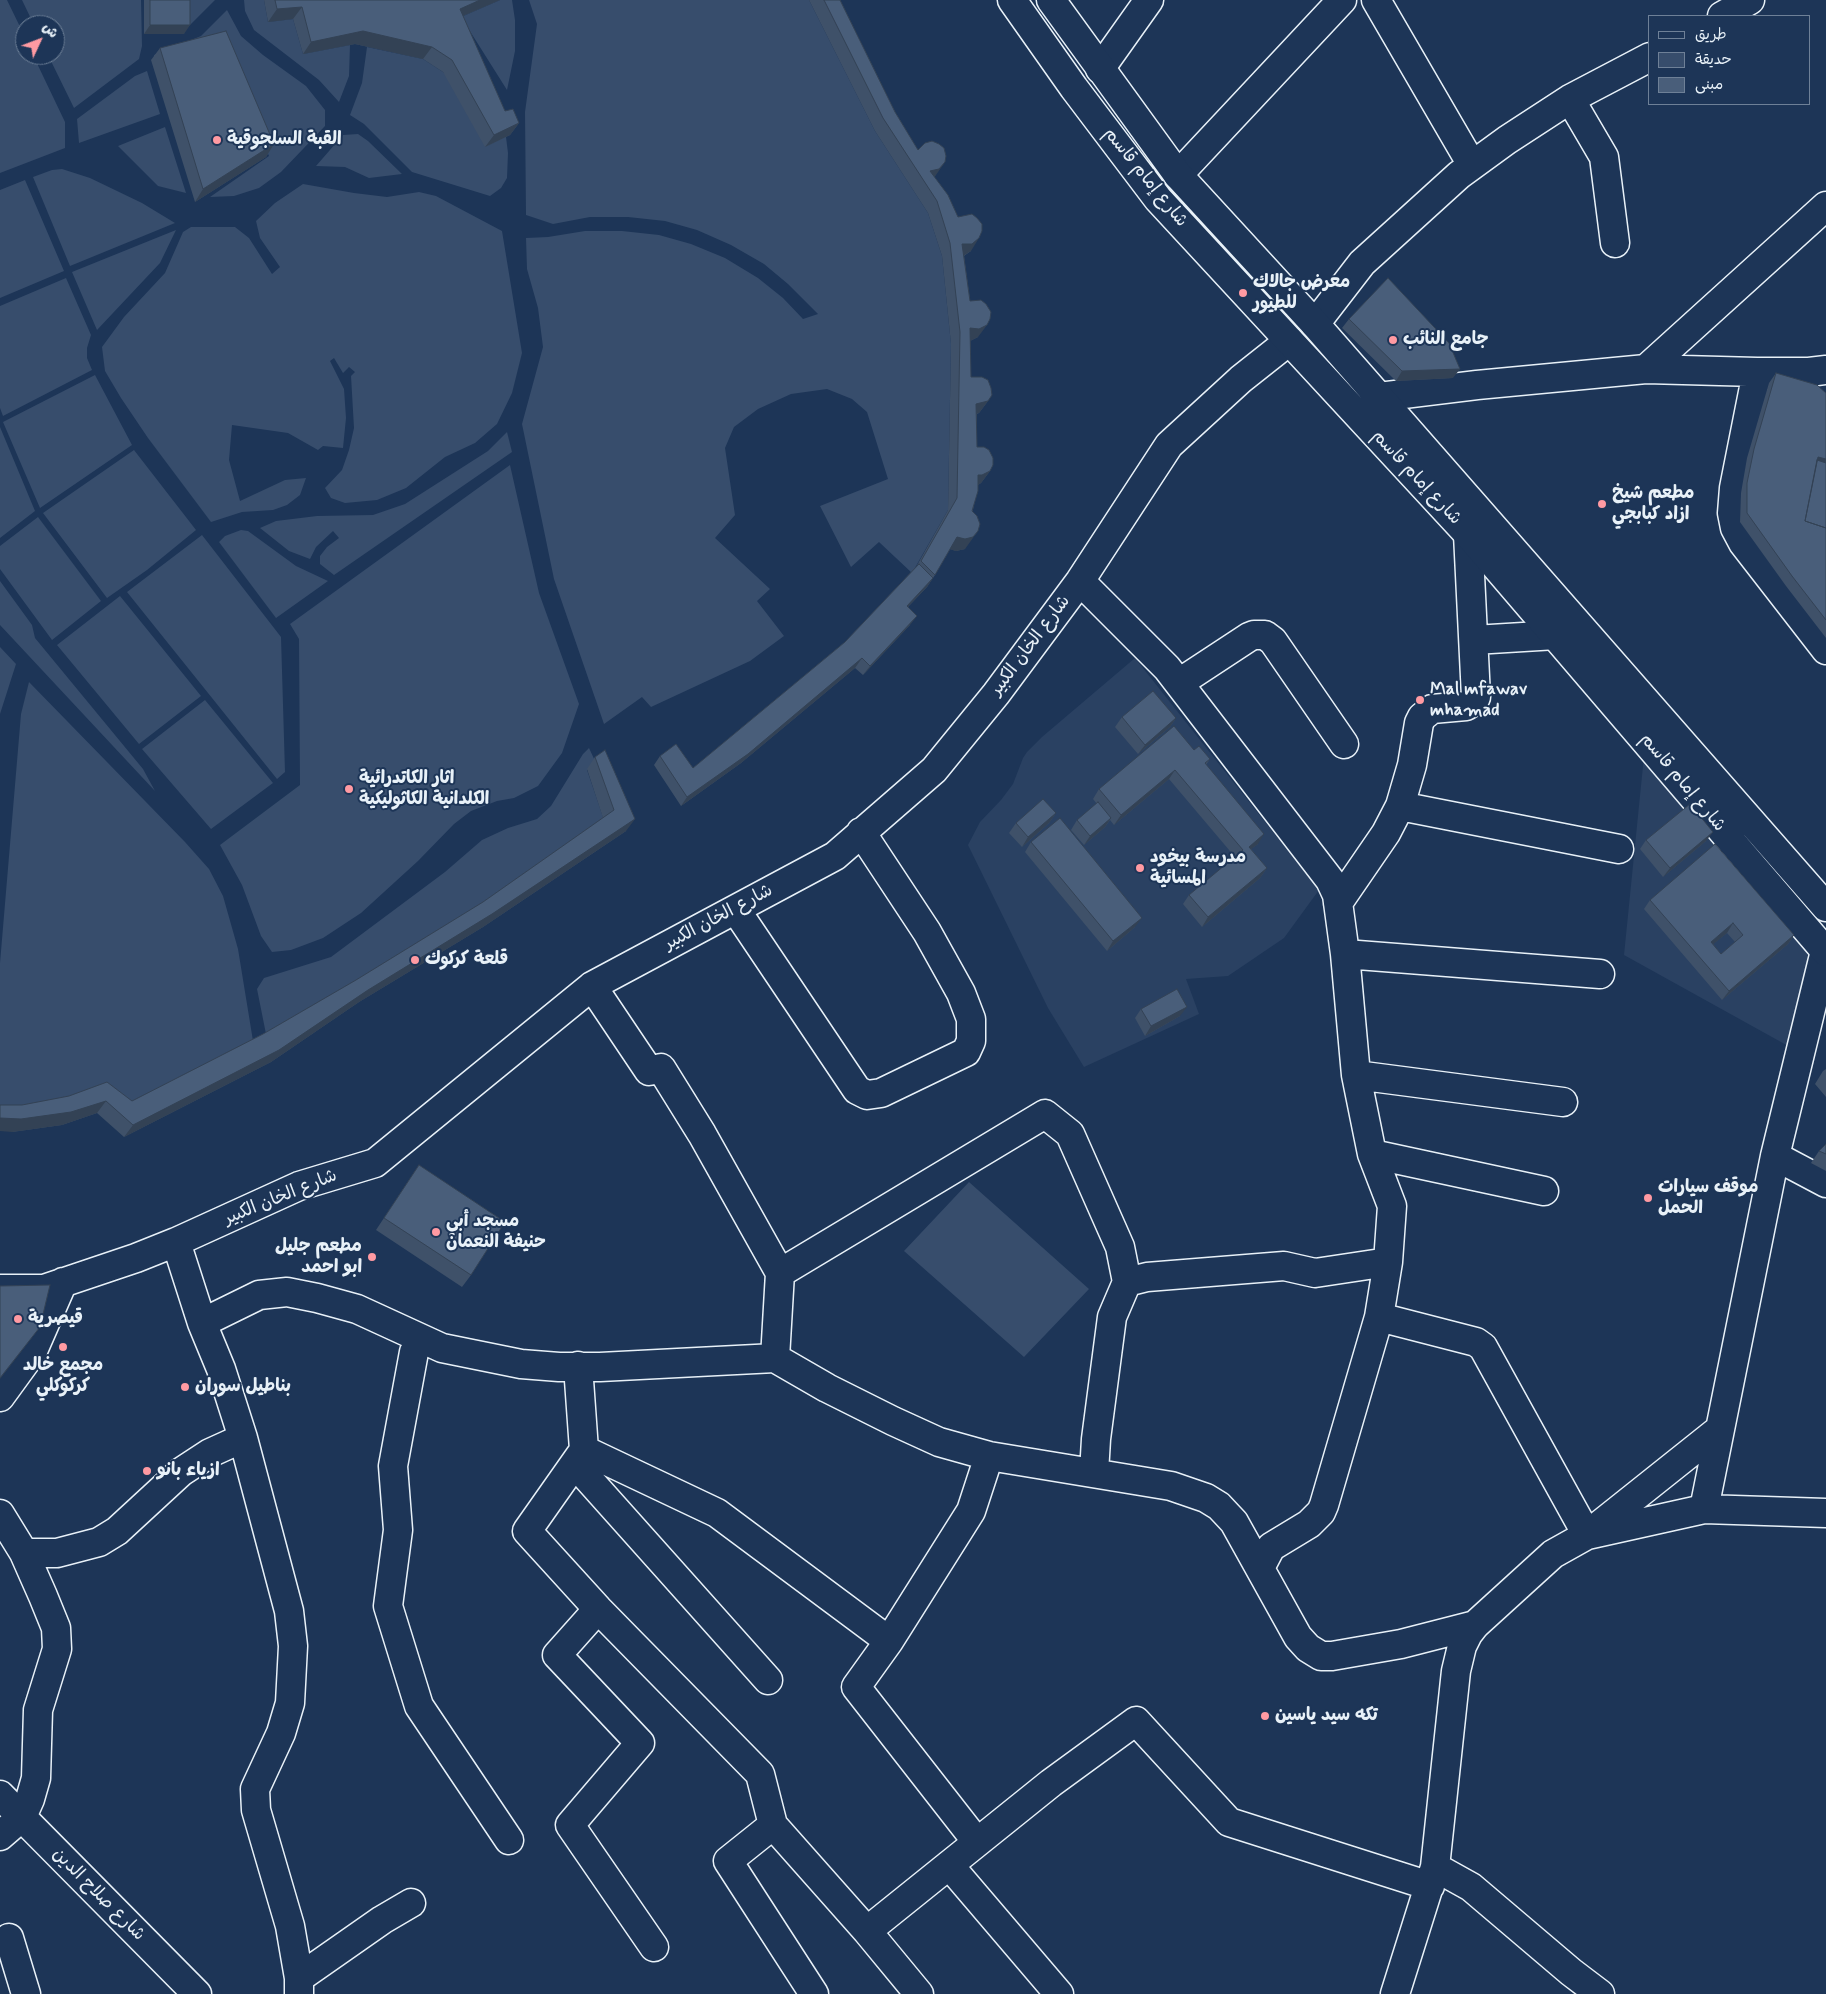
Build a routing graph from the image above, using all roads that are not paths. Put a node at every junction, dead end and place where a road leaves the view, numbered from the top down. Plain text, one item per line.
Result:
1 (1012, 0) edge
2 (1051, 0) edge
3 (1149, 0) edge
4 (1342, 0) edge
5 (1376, 0) edge
6 (1750, 0) edge
7 (1724, 15) edge
8 (1648, 58) edge
9 (1100, 69) junction
10 (1570, 99) junction
11 (1472, 166) junction
12 (1178, 175) junction
13 (1826, 206) edge
14 (1615, 243) dead end
15 (1315, 324) junction
16 (1289, 341) junction
17 (1646, 369) junction
18 (1757, 372) junction
19 (1820, 376) edge
20 (1379, 397) junction
21 (1468, 534) junction
22 (1080, 581) junction
23 (1556, 635) junction
24 (1474, 640) junction
25 (1826, 650) edge
26 (1179, 683) junction
27 (1344, 744) dead end
28 (1400, 806) junction
29 (861, 832) junction
30 (1619, 849) dead end
31 (1338, 904) junction
32 (1826, 907) edge
33 (736, 910) junction
34 (1826, 950) edge
35 (1345, 954) junction
36 (1600, 974) dead end
37 (592, 986) junction
38 (1356, 1075) junction
39 (1563, 1102) dead end
40 (1372, 1154) junction
41 (1775, 1156) junction
42 (1826, 1183) edge
43 (1544, 1191) dead end
44 (176, 1242) junction
45 (1388, 1262) junction
46 (780, 1273) junction
47 (63, 1282) junction
48 (1127, 1282) junction
49 (0, 1289) edge
50 (1379, 1317) junction
51 (202, 1323) junction
52 (414, 1352) dead end
53 (775, 1358) junction
54 (578, 1366) junction
55 (0, 1397) edge
56 (1720, 1429) junction
57 (243, 1438) junction
58 (989, 1456) junction
59 (580, 1457) junction
60 (1094, 1473) junction
61 (1704, 1509) junction
62 (1826, 1513) edge
63 (0, 1514) edge
64 (1587, 1535) junction
65 (24, 1553) junction
66 (1260, 1568) junction
67 (598, 1610) junction
68 (1475, 1625) junction
69 (889, 1641) junction
70 (768, 1680) dead end
71 (0, 1795) edge
72 (22, 1817) junction
73 (774, 1825) junction
74 (0, 1836) edge
75 (509, 1840) dead end
76 (977, 1842) junction
77 (950, 1865) junction
78 (1433, 1877) junction
79 (411, 1903) dead end
80 (867, 1931) junction
81 (3, 1934) edge
82 (654, 1947) dead end
83 (299, 1986) edge
84 (26, 1994) edge
85 (197, 1994) edge
86 (814, 1994) edge
87 (919, 1994) edge
88 (1059, 1994) edge
89 (1395, 1994) edge
90 (1600, 1994) edge

1 - 16 street, شارع إمام قاسم
2 - 9 street, شارع إمام قاسم
3 - 9 street
4 - 12 street
5 - 11 street
6 - 7 street
8 - 10 street
9 - 12 street, شارع إمام قاسم
10 - 11 street
10 - 14 street
11 - 15 street
12 - 15 street, شارع إمام قاسم
13 - 17 street
15 - 20 street, شارع إمام قاسم
16 - 21 street, شارع إمام قاسم
16 - 22 street, شارع الخان الكبير
17 - 18 street
17 - 20 street
18 - 19 street
18 - 25 street
20 - 32 street, شارع إمام قاسم
21 - 23 street, شارع إمام قاسم
21 - 24 street
22 - 26 street
22 - 29 street, شارع الخان الكبير
23 - 24 street
23 - 34 street, شارع إمام قاسم
24 - 28 street
26 - 27 street
26 - 31 street
28 - 30 street
28 - 31 street
29 - 33 street, شارع الخان الكبير
29 - 33 street
31 - 35 street
33 - 37 street, شارع الخان الكبير
34 - 41 street
35 - 36 street
35 - 38 street
37 - 44 street, شارع الخان الكبير
37 - 46 street
38 - 39 street
38 - 40 street
40 - 43 street
40 - 45 street
41 - 42 street
41 - 56 street
44 - 47 street, شارع الخان الكبير
44 - 51 street
45 - 48 street
45 - 50 street
46 - 48 street
46 - 53 street
47 - 49 street, شارع الخان الكبير
47 - 55 street
48 - 60 street
50 - 64 street
50 - 66 street
51 - 54 street
51 - 57 street
52 - 75 street
53 - 54 street
53 - 58 street
54 - 59 street
56 - 61 street
56 - 64 street
57 - 65 street
57 - 83 street
58 - 60 street
58 - 69 street
59 - 67 street
59 - 69 street
59 - 70 street
60 - 66 street
61 - 62 street
61 - 64 street
63 - 65 street
64 - 68 street
65 - 72 street
66 - 68 street
67 - 73 street
67 - 82 street
68 - 78 street
69 - 76 street
71 - 72 street, شارع صلاح الدين
72 - 74 street
72 - 85 street, شارع صلاح الدين
73 - 80 street
73 - 86 street
76 - 77 street
76 - 78 street
77 - 80 street
77 - 88 street
78 - 89 street
78 - 90 street
79 - 83 street
80 - 87 street
81 - 84 street

